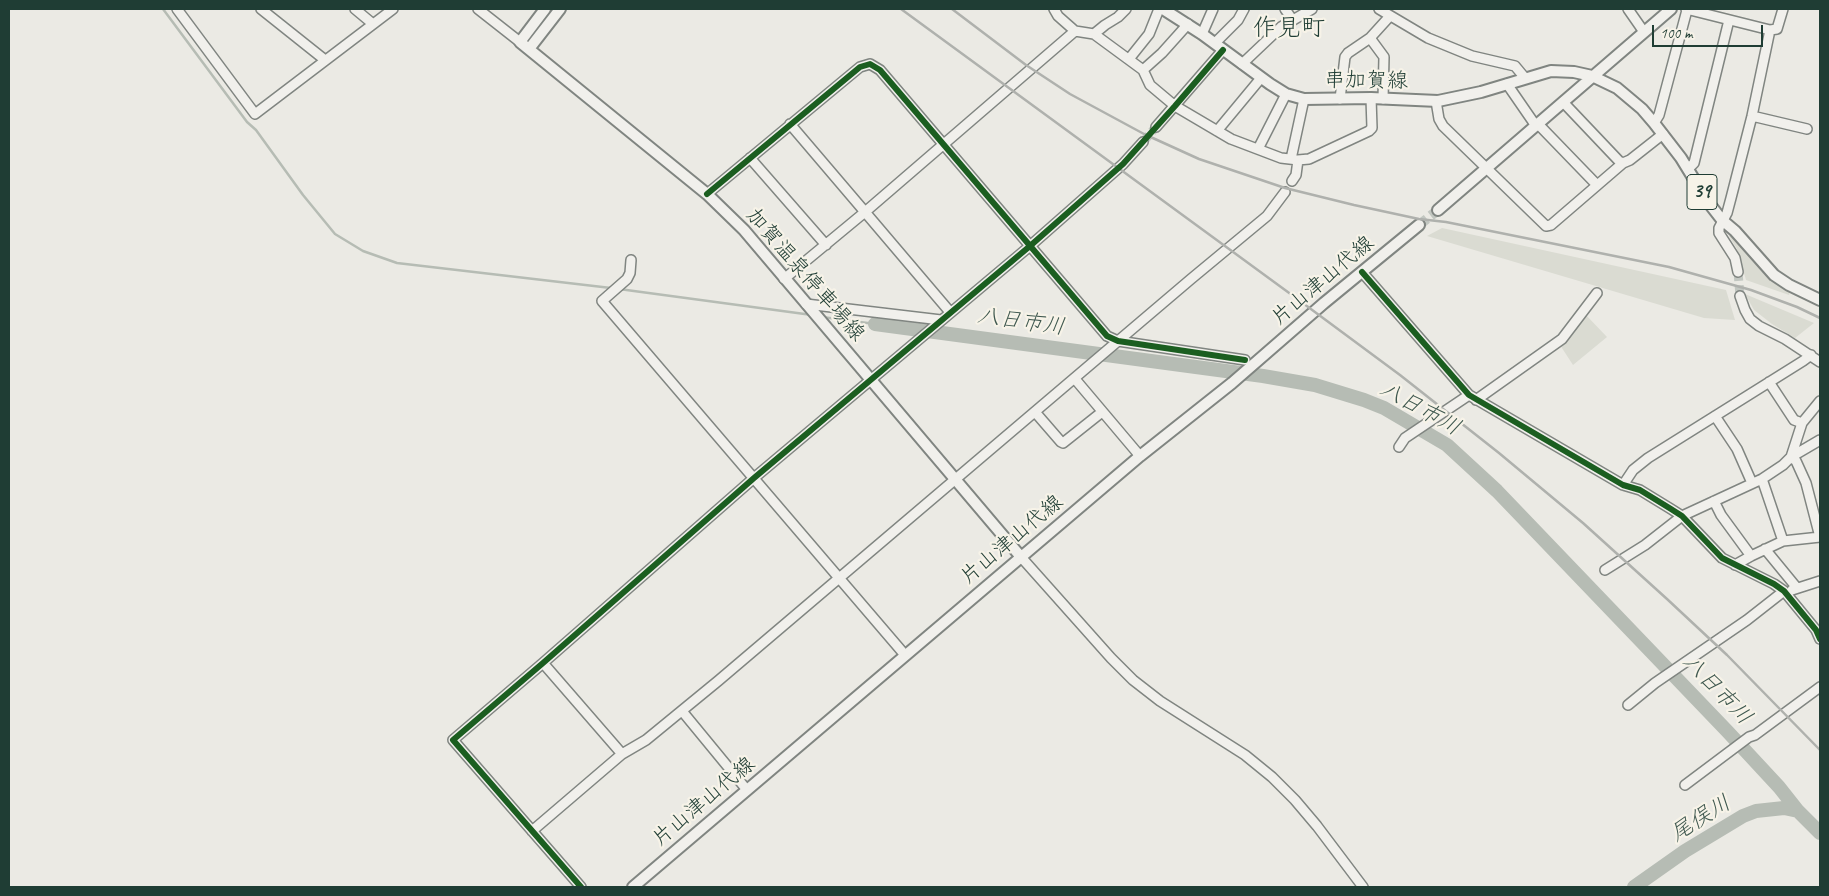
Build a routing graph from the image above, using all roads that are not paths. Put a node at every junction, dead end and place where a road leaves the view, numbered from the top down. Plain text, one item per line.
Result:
1 (261, 9) edge
2 (355, 9) edge
3 (393, 9) edge
4 (478, 9) edge
5 (545, 9) edge
6 (560, 9) edge
7 (1054, 9) edge
8 (1126, 9) edge
9 (1159, 9) edge
10 (1163, 9) edge
11 (1213, 9) edge
12 (1244, 9) edge
13 (1285, 9) edge
14 (1312, 9) edge
15 (1379, 9) edge
16 (1628, 9) edge
17 (1672, 9) edge
18 (1686, 9) edge
19 (1783, 9) edge
20 (179, 10) edge
21 (1390, 16) junction
22 (1292, 19) junction
23 (1729, 20) junction
24 (373, 24) junction
25 (1188, 24) junction
26 (1770, 30) junction
27 (1075, 31) junction
28 (1644, 32) junction
29 (1094, 34) junction
30 (1202, 34) junction
31 (1370, 38) junction
32 (520, 42) junction
33 (1219, 46) junction
34 (529, 48) junction
35 (1128, 59) junction
36 (325, 60) junction
37 (1242, 64) junction
38 (1143, 70) junction
39 (1592, 76) junction
40 (1261, 78) junction
41 (1525, 78) junction
42 (1507, 84) junction
43 (1286, 94) junction
44 (1371, 98) junction
45 (1304, 99) junction
46 (1340, 99) junction
47 (1382, 99) junction
48 (1436, 101) junction
49 (1563, 102) junction
50 (1175, 106) junction
51 (1752, 116) junction
52 (1654, 123) junction
53 (790, 124) junction
54 (1537, 125) junction
55 (1156, 127) tunnel mouth
56 (1807, 129) dead end
57 (1217, 131) junction
58 (1662, 134) junction
59 (1143, 142) tunnel mouth
60 (944, 144) junction
61 (1258, 149) junction
62 (750, 158) junction
63 (1295, 160) junction
64 (1623, 163) junction
65 (1487, 168) junction
66 (1688, 169) junction
67 (1292, 181) dead end
68 (1597, 185) junction
69 (1285, 192) dead end
70 (707, 194) junction
71 (1438, 210) tunnel mouth
72 (864, 212) junction
73 (1722, 220) junction
74 (1419, 226) tunnel mouth
75 (826, 244) junction
76 (1030, 246) junction
77 (631, 260) dead end
78 (1362, 272) junction
79 (1738, 272) tunnel mouth
80 (784, 279) junction
81 (1598, 293) dead end
82 (1740, 296) tunnel mouth
83 (1820, 300) edge
84 (807, 306) junction
85 (950, 312) junction
86 (939, 322) junction
87 (1116, 343) junction
88 (1811, 355) junction
89 (1820, 362) edge
90 (1248, 363) junction
91 (1075, 379) junction
92 (871, 381) junction
93 (1769, 382) junction
94 (1472, 397) junction
95 (1820, 401) edge
96 (1035, 412) junction
97 (1102, 412) junction
98 (1715, 416) junction
99 (1802, 423) junction
100 (1820, 440) edge
101 (1399, 447) dead end
102 (1140, 456) junction
103 (1791, 457) junction
104 (754, 478) junction
105 (1762, 479) junction
106 (955, 480) junction
107 (1752, 483) junction
108 (1623, 485) junction
109 (1714, 501) junction
110 (1682, 516) junction
111 (1783, 541) junction
112 (1765, 549) junction
113 (1751, 556) junction
114 (1021, 557) junction
115 (1735, 565) junction
116 (1606, 570) dead end
117 (1782, 571) junction
118 (839, 577) junction
119 (1820, 581) edge
120 (1774, 584) junction
121 (1797, 588) junction
122 (1785, 592) junction
123 (1819, 632) edge
124 (905, 655) junction
125 (544, 663) junction
126 (1820, 688) edge
127 (1628, 706) dead end
128 (682, 711) junction
129 (622, 754) junction
130 (1685, 785) dead end
131 (747, 790) junction
132 (532, 830) junction
133 (581, 887) edge
134 (633, 887) edge
135 (1363, 887) edge

1 - 36 street
2 - 24 street
3 - 24 street
4 - 32 street
5 - 32 main road
6 - 34 main road
7 - 27 street
8 - 29 street
9 - 35 street
10 - 25 main road, 串加賀線
11 - 30 street
12 - 33 street
13 - 22 street
14 - 22 street
15 - 21 street
16 - 28 street
17 - 28 main road
18 - 23 street
18 - 52 street
19 - 26 street
20 - 36 street
21 - 31 street
21 - 41 street
22 - 37 street
23 - 26 street
23 - 66 street
24 - 36 street
25 - 30 main road, 串加賀線
25 - 38 street
26 - 51 street
27 - 29 street
27 - 60 street
28 - 39 main road
29 - 35 street
30 - 33 main road, 串加賀線
31 - 46 street
31 - 47 street
32 - 34 main road, 加賀温泉停車場線
33 - 37 main road, 串加賀線
33 - 50 street
34 - 70 main road, 加賀温泉停車場線
35 - 38 street
37 - 40 main road, 串加賀線
38 - 50 street
39 - 41 main road, 串加賀線
39 - 49 main road
39 - 52 main road, 39
40 - 43 main road, 串加賀線
40 - 57 street
41 - 42 main road, 串加賀線
42 - 48 main road, 串加賀線
42 - 54 street
43 - 45 main road, 串加賀線
43 - 61 street
44 - 46 main road, 串加賀線
44 - 47 main road, 串加賀線
44 - 63 street
45 - 46 main road, 串加賀線
45 - 63 street
47 - 48 main road, 串加賀線
48 - 65 street
49 - 54 main road
49 - 64 street
50 - 55 street
50 - 57 street
51 - 56 street
51 - 73 street
52 - 58 main road, 39
53 - 60 street
53 - 62 street
53 - 72 street
54 - 65 main road
54 - 68 street
57 - 61 street
58 - 64 street
58 - 66 main road, 39
59 - 76 street
60 - 72 street
60 - 76 street
61 - 63 street
62 - 70 street
62 - 75 street
63 - 67 street
64 - 68 street
65 - 68 street
65 - 71 main road
66 - 73 main road, 39
69 - 87 street
70 - 80 main road, 加賀温泉停車場線
72 - 75 street
72 - 85 street
73 - 79 street
73 - 83 main road, 39
74 - 78 main road, 片山津山代線
75 - 80 street
76 - 85 street
76 - 87 street
77 - 104 street
78 - 90 main road, 片山津山代線
78 - 94 street
80 - 84 main road, 加賀温泉停車場線
81 - 94 street
82 - 88 street
84 - 86 street
84 - 92 main road, 加賀温泉停車場線
85 - 86 street
86 - 92 street
87 - 90 street
87 - 91 street
88 - 89 street
88 - 93 street
90 - 102 main road, 片山津山代線
91 - 96 street
91 - 97 street
92 - 104 street
92 - 106 main road, 加賀温泉停車場線
93 - 98 street
93 - 99 street
94 - 101 street
94 - 108 street
95 - 99 street
96 - 97 street
96 - 106 street
97 - 102 street
98 - 107 street
98 - 108 street
99 - 103 street
100 - 103 street
102 - 114 main road, 片山津山代線
103 - 105 street
103 - 111 street
104 - 118 street
104 - 125 street
105 - 107 street
105 - 111 street
106 - 114 main road, 加賀温泉停車場線
106 - 118 street
107 - 109 street
108 - 110 street
109 - 110 street
109 - 113 street
110 - 115 street
110 - 116 street
111 - 112 street
112 - 113 street
112 - 117 street
113 - 115 street
114 - 124 main road, 片山津山代線
114 - 135 street
115 - 120 street
117 - 120 street
117 - 121 street
118 - 124 street
118 - 128 street
119 - 121 street
120 - 122 street
121 - 122 street
122 - 123 street
122 - 127 street
124 - 131 main road, 片山津山代線
125 - 129 street
125 - 132 street
126 - 130 street
128 - 129 street
128 - 131 street
129 - 132 street
131 - 134 main road, 片山津山代線
132 - 133 street

